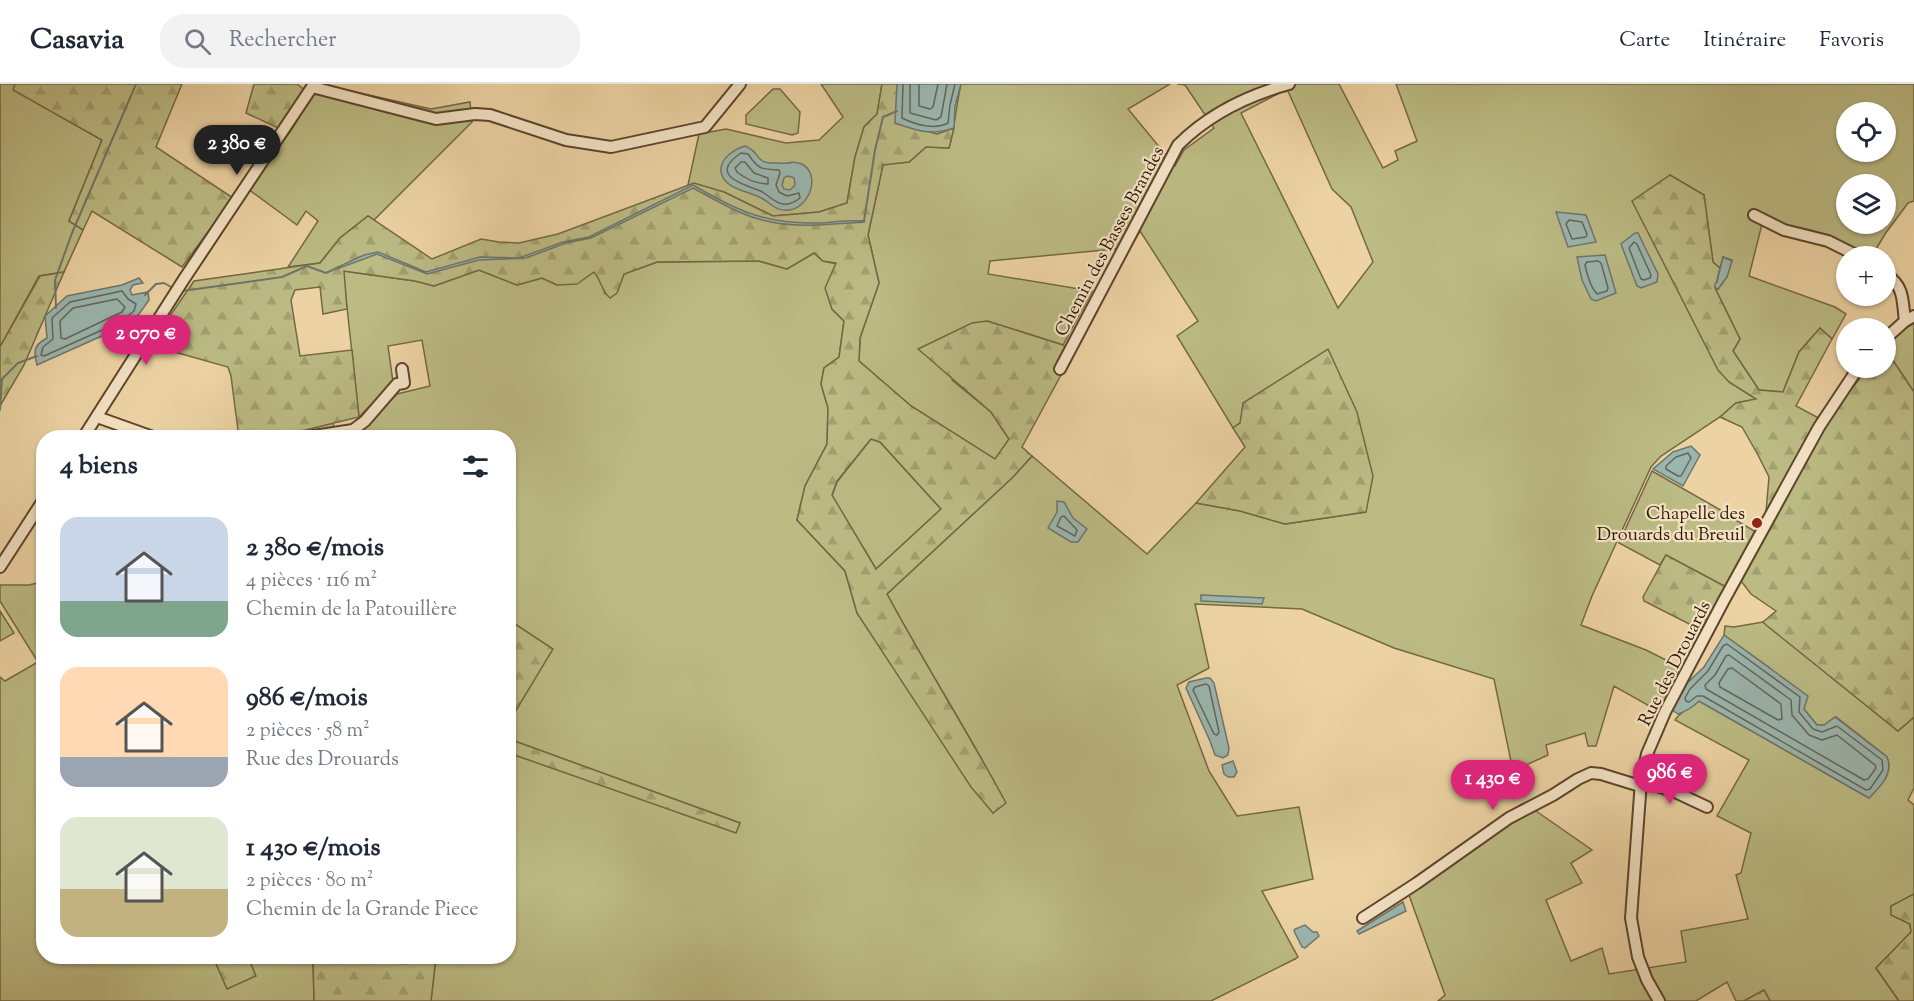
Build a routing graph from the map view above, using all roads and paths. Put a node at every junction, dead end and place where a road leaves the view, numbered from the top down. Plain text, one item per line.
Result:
1 (740, 84) edge
2 (1289, 84) edge
3 (1754, 215) dead end
4 (1838, 246) edge
5 (1896, 283) edge
6 (1909, 319) edge
7 (1896, 330) edge
8 (402, 369) dead end
9 (1060, 369) dead end
10 (1851, 378) edge
11 (97, 417) junction
12 (88, 430) edge
13 (134, 430) edge
14 (352, 430) edge
15 (36, 511) edge
16 (0, 567) edge
17 (1641, 783) junction
18 (1707, 807) dead end
19 (1363, 918) dead end
20 (1659, 1001) edge

1 - 11 street
2 - 9 street, Chemin des Basses Brandes
3 - 4 street
5 - 6 street
6 - 7 street
8 - 14 street
10 - 17 street, Rue des Drouards
11 - 12 street
11 - 13 street
15 - 16 street
17 - 18 street
17 - 19 street
17 - 20 street, Rue des Drouards

